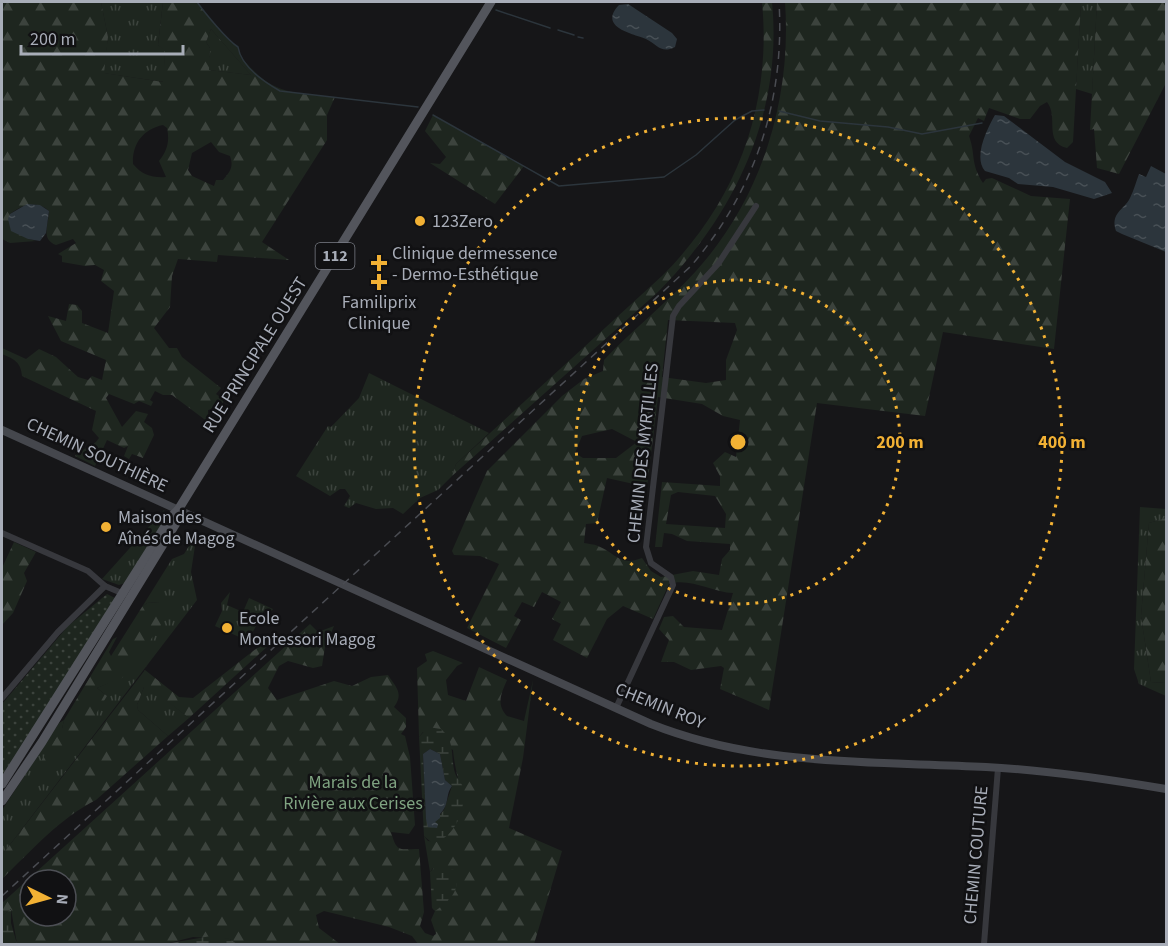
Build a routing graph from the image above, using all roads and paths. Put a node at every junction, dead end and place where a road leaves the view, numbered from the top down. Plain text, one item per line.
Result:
1 (491, 2) edge
2 (756, 206) dead end
3 (2, 430) edge
4 (178, 510) junction
5 (2, 533) edge
6 (105, 586) junction
7 (127, 596) junction
8 (2, 698) edge
9 (616, 708) junction
10 (998, 768) junction
11 (2, 784) edge
12 (1167, 789) edge
13 (2, 801) edge
14 (984, 945) edge

1 - 4 main road, RUE PRINCIPALE OUEST / 112
2 - 9 street, CHEMIN DES MYRTILLES
3 - 4 street, CHEMIN SOUTHIÈRE
4 - 7 main road, RUE PRINCIPALE OUEST / 112
4 - 9 street, CHEMIN ROY
5 - 6 street
6 - 7 street
6 - 8 street
7 - 11 main road, RUE PRINCIPALE OUEST / 112
7 - 13 main road, RUE PRINCIPALE OUEST / 112
9 - 10 street, CHEMIN ROY
10 - 12 street, CHEMIN ROY
10 - 14 street, CHEMIN COUTURE

